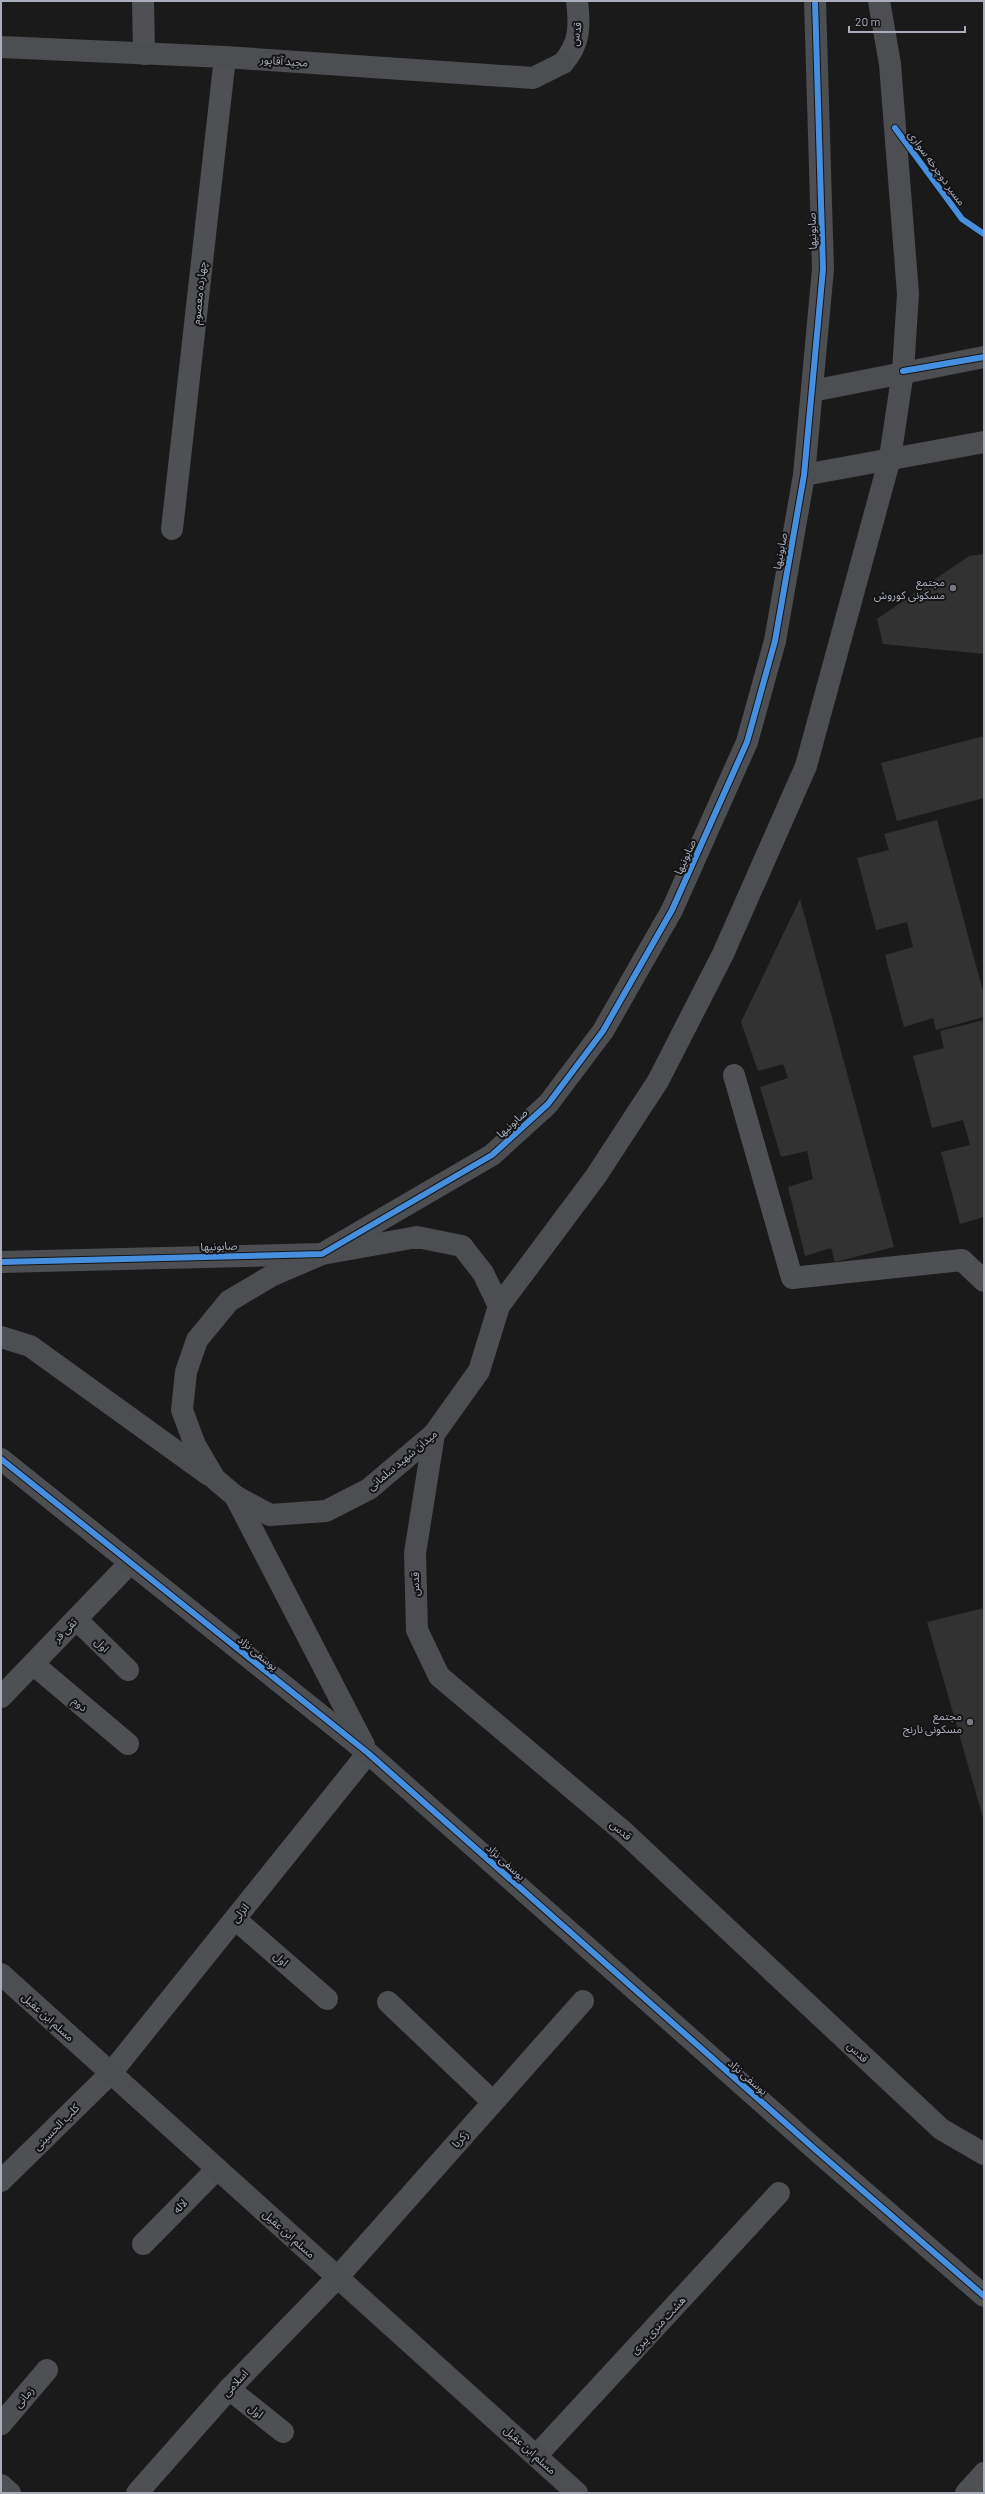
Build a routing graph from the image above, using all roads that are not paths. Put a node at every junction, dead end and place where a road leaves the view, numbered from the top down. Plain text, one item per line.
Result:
1 (144, 1) edge
2 (577, 1) edge
3 (814, 1) edge
4 (879, 1) edge
5 (1, 47) edge
6 (144, 54) junction
7 (226, 57) junction
8 (563, 63) joint
9 (984, 357) edge
10 (903, 371) junction
11 (812, 391) junction
12 (984, 442) edge
13 (890, 458) junction
14 (804, 476) junction
15 (172, 529) dead end
16 (734, 1075) dead end
17 (322, 1254) junction
18 (1, 1262) edge
19 (984, 1281) edge
20 (499, 1306) junction
21 (1, 1336) edge
22 (434, 1434) junction
23 (1, 1459) edge
24 (215, 1479) junction
25 (235, 1496) junction
26 (130, 1563) junction
27 (76, 1619) junction
28 (33, 1664) junction
29 (128, 1670) dead end
30 (1, 1697) edge
31 (128, 1744) dead end
32 (368, 1753) junction
33 (235, 1919) junction
34 (1, 1974) edge
35 (327, 1999) dead end
36 (583, 2001) dead end
37 (388, 2002) dead end
38 (110, 2073) junction
39 (493, 2102) junction
40 (984, 2154) edge
41 (217, 2169) junction
42 (1, 2181) edge
43 (779, 2193) dead end
44 (143, 2244) dead end
45 (337, 2278) junction
46 (984, 2296) edge
47 (47, 2370) dead end
48 (229, 2390) junction
49 (1, 2424) edge
50 (283, 2432) dead end
51 (536, 2456) junction
52 (984, 2473) edge
53 (1, 2484) edge
54 (572, 2492) edge
55 (10, 2493) edge
56 (137, 2493) edge
57 (966, 2493) edge

1 - 6 street
2 - 8 street, قدس
3 - 11 street, صابونیها
4 - 10 street
5 - 6 street, مجید آقاپور
6 - 7 street, مجید آقاپور
7 - 8 street, مجید آقاپور
7 - 15 street, چهارده معصوم
9 - 10 street
10 - 11 street
10 - 13 street
11 - 14 street, صابونیها
12 - 13 street
13 - 14 street
13 - 20 street
14 - 17 street, صابونیها
16 - 19 street
17 - 18 street, صابونیها
17 - 20 street, میدان شهید سلمانی
17 - 24 street, میدان شهید سلمانی
20 - 22 street, میدان شهید سلمانی
21 - 24 street
22 - 25 street, میدان شهید سلمانی
22 - 40 street, قدس
23 - 26 street, یوسفی نژاد
24 - 25 street, میدان شهید سلمانی
25 - 32 street
26 - 27 street, تقی فر
26 - 32 street, یوسفی نژاد
27 - 28 street, تقی فر
27 - 29 street, اول
28 - 30 street, تقی فر
28 - 31 street, دوم
32 - 33 street, انزلی
32 - 46 street, یوسفی نژاد
33 - 35 street, اول
33 - 38 street, انزلی
34 - 38 street, مسلم ابن عقیل
36 - 39 street, زکریا
37 - 39 street
38 - 41 street, مسلم ابن عقیل
38 - 42 street, کلب الحسینی
39 - 45 street, زکریا
41 - 44 street, لاله
41 - 45 street, مسلم ابن عقیل
43 - 51 street, هشت متری پیری
45 - 48 street, اسلامی
45 - 51 street, مسلم ابن عقیل
47 - 49 street, زمانی
48 - 50 street, اول
48 - 56 street, اسلامی
51 - 54 street, مسلم ابن عقیل
52 - 57 street
53 - 55 street

